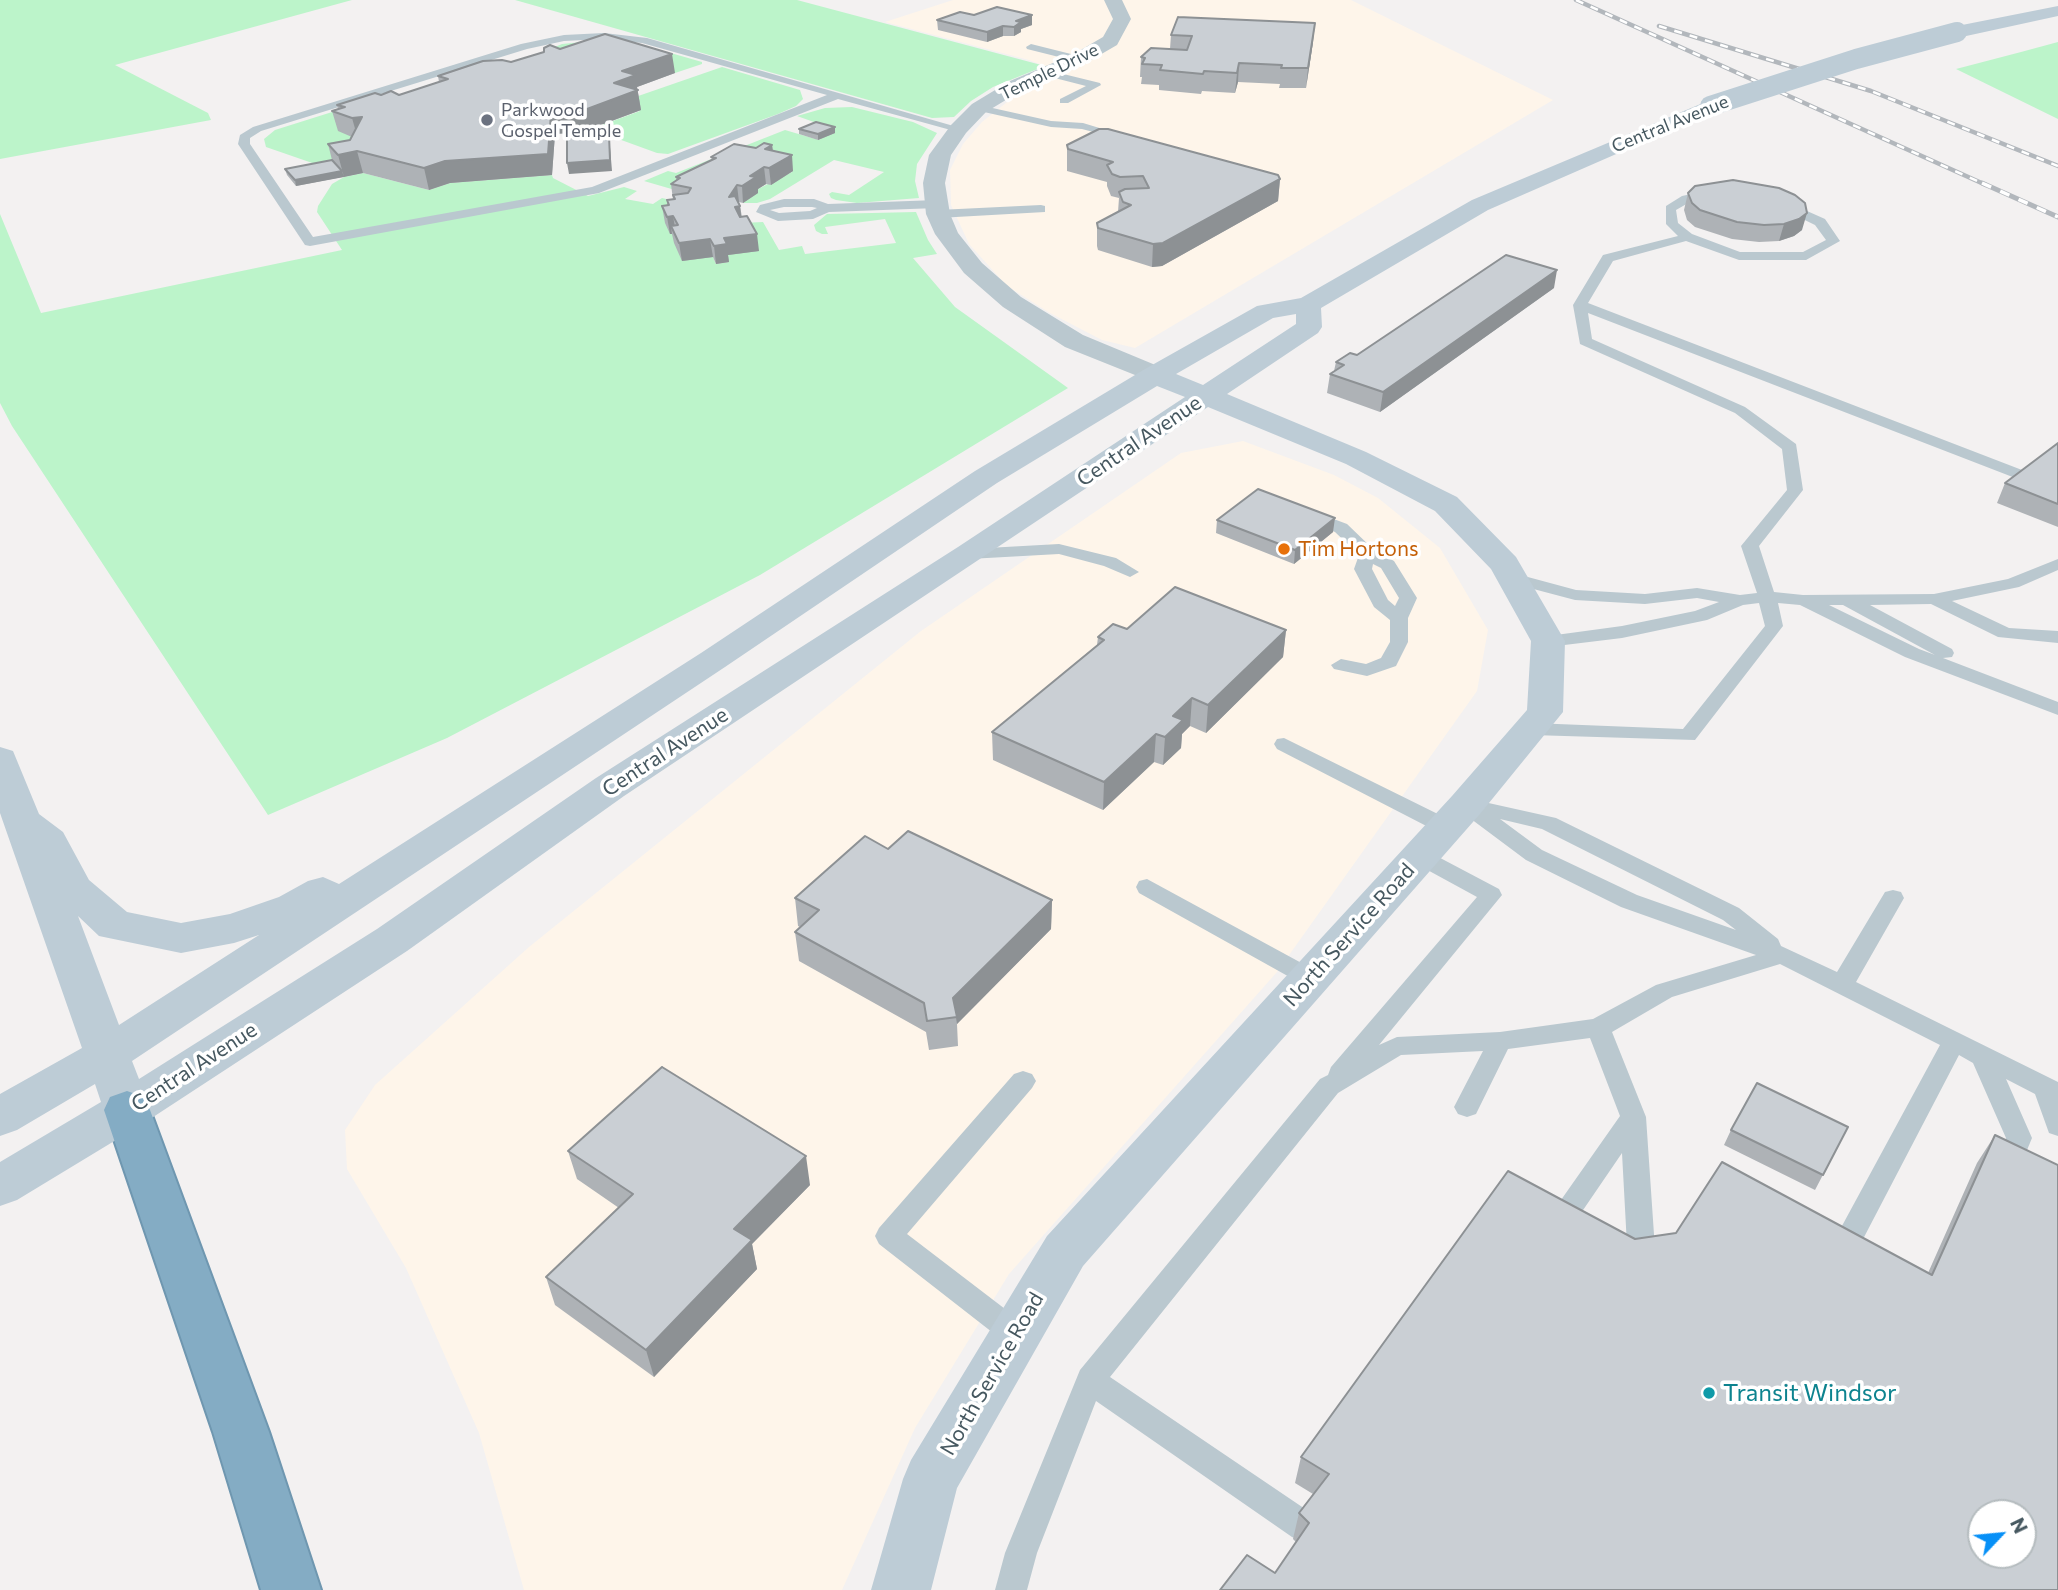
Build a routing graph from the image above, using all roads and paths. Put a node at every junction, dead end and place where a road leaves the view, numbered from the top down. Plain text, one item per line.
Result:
1 (1113, 0) edge
2 (2058, 11) edge
3 (1031, 47) dead end
4 (1079, 59) junction
5 (1046, 73) junction
6 (838, 95) junction
7 (1064, 101) dead end
8 (979, 108) junction
9 (958, 129) junction
10 (1135, 140) edge
11 (1732, 194) edge
12 (1764, 198) edge
13 (827, 208) dead end
14 (938, 209) junction
15 (1041, 209) dead end
16 (1687, 237) junction
17 (1308, 305) junction
18 (1580, 305) junction
19 (1155, 375) junction
20 (1207, 395) junction
21 (2029, 478) edge
22 (1291, 508) edge
23 (969, 554) junction
24 (1368, 554) junction
25 (2058, 564) edge
26 (1130, 572) dead end
27 (1513, 578) junction
28 (1767, 597) junction
29 (1844, 599) junction
30 (1934, 599) junction
31 (1740, 600) junction
32 (1803, 600) junction
33 (1399, 618) junction
34 (2058, 637) edge
35 (1548, 641) junction
36 (1341, 665) dead end
37 (1988, 680) junction
38 (2058, 709) edge
39 (1532, 729) junction
40 (1284, 744) dead end
41 (0, 759) edge
42 (23, 821) junction
43 (1444, 830) junction
44 (433, 843) junction
45 (1147, 887) dead end
46 (1893, 898) dead end
47 (1782, 955) junction
48 (1311, 978) junction
49 (1842, 985) junction
50 (1598, 1028) junction
51 (1500, 1041) junction
52 (1954, 1042) junction
53 (107, 1055) junction
54 (1983, 1056) junction
55 (1023, 1081) dead end
56 (1329, 1086) junction
57 (2052, 1091) edge
58 (1467, 1107) dead end
59 (127, 1110) junction
60 (0, 1117) edge
61 (1633, 1117) junction
62 (2058, 1126) edge
63 (2003, 1176) edge
64 (0, 1186) edge
65 (1555, 1229) edge
66 (1837, 1261) edge
67 (1642, 1265) edge
68 (1016, 1334) junction
69 (1090, 1380) junction
70 (1303, 1526) edge
71 (291, 1590) edge
72 (901, 1590) edge
73 (1011, 1590) edge

1 - 4 street, Temple Drive
2 - 17 street, Central Avenue, bridge
3 - 4 lane
4 - 5 street, Temple Drive
5 - 7 lane
5 - 8 street, Temple Drive
6 - 6 lane
6 - 9 lane
8 - 9 street, Temple Drive
8 - 10 lane
9 - 14 street, Temple Drive
11 - 16 lane
12 - 16 lane
13 - 14 lane
14 - 15 lane
14 - 19 street, Temple Drive
16 - 18 lane
17 - 19 street, Central Avenue
17 - 20 street, Central Avenue
18 - 21 lane
18 - 28 lane
19 - 20 street, Temple Drive
19 - 44 street, Central Avenue
20 - 23 street, Central Avenue
20 - 27 street
22 - 24 lane
23 - 26 lane
23 - 59 street, Central Avenue
24 - 33 lane
24 - 33 lane
25 - 30 lane
27 - 31 lane
27 - 35 street
28 - 31 lane
28 - 32 lane
28 - 39 lane
29 - 30 lane
29 - 32 lane
29 - 37 lane
30 - 34 lane
31 - 35 lane
32 - 37 lane
33 - 36 lane
35 - 39 street, North Service Road
37 - 38 lane
39 - 43 street, North Service Road
40 - 43 lane
41 - 42 street
42 - 44 street
42 - 53 street
43 - 47 lane
43 - 47 lane
43 - 48 street, North Service Road
43 - 56 lane
44 - 53 street, Central Avenue
45 - 48 lane
46 - 49 lane
47 - 49 lane
47 - 50 lane
48 - 68 street, North Service Road
49 - 52 lane
50 - 51 lane
50 - 61 lane
51 - 56 lane
51 - 58 lane
52 - 54 lane
52 - 66 lane
53 - 59 street
53 - 60 street, Central Avenue
54 - 57 lane
54 - 63 lane
55 - 68 lane
56 - 69 lane
57 - 62 lane
59 - 64 street, Central Avenue
59 - 71 highway
61 - 65 lane
61 - 67 lane
68 - 72 street, North Service Road
69 - 70 lane
69 - 73 lane

